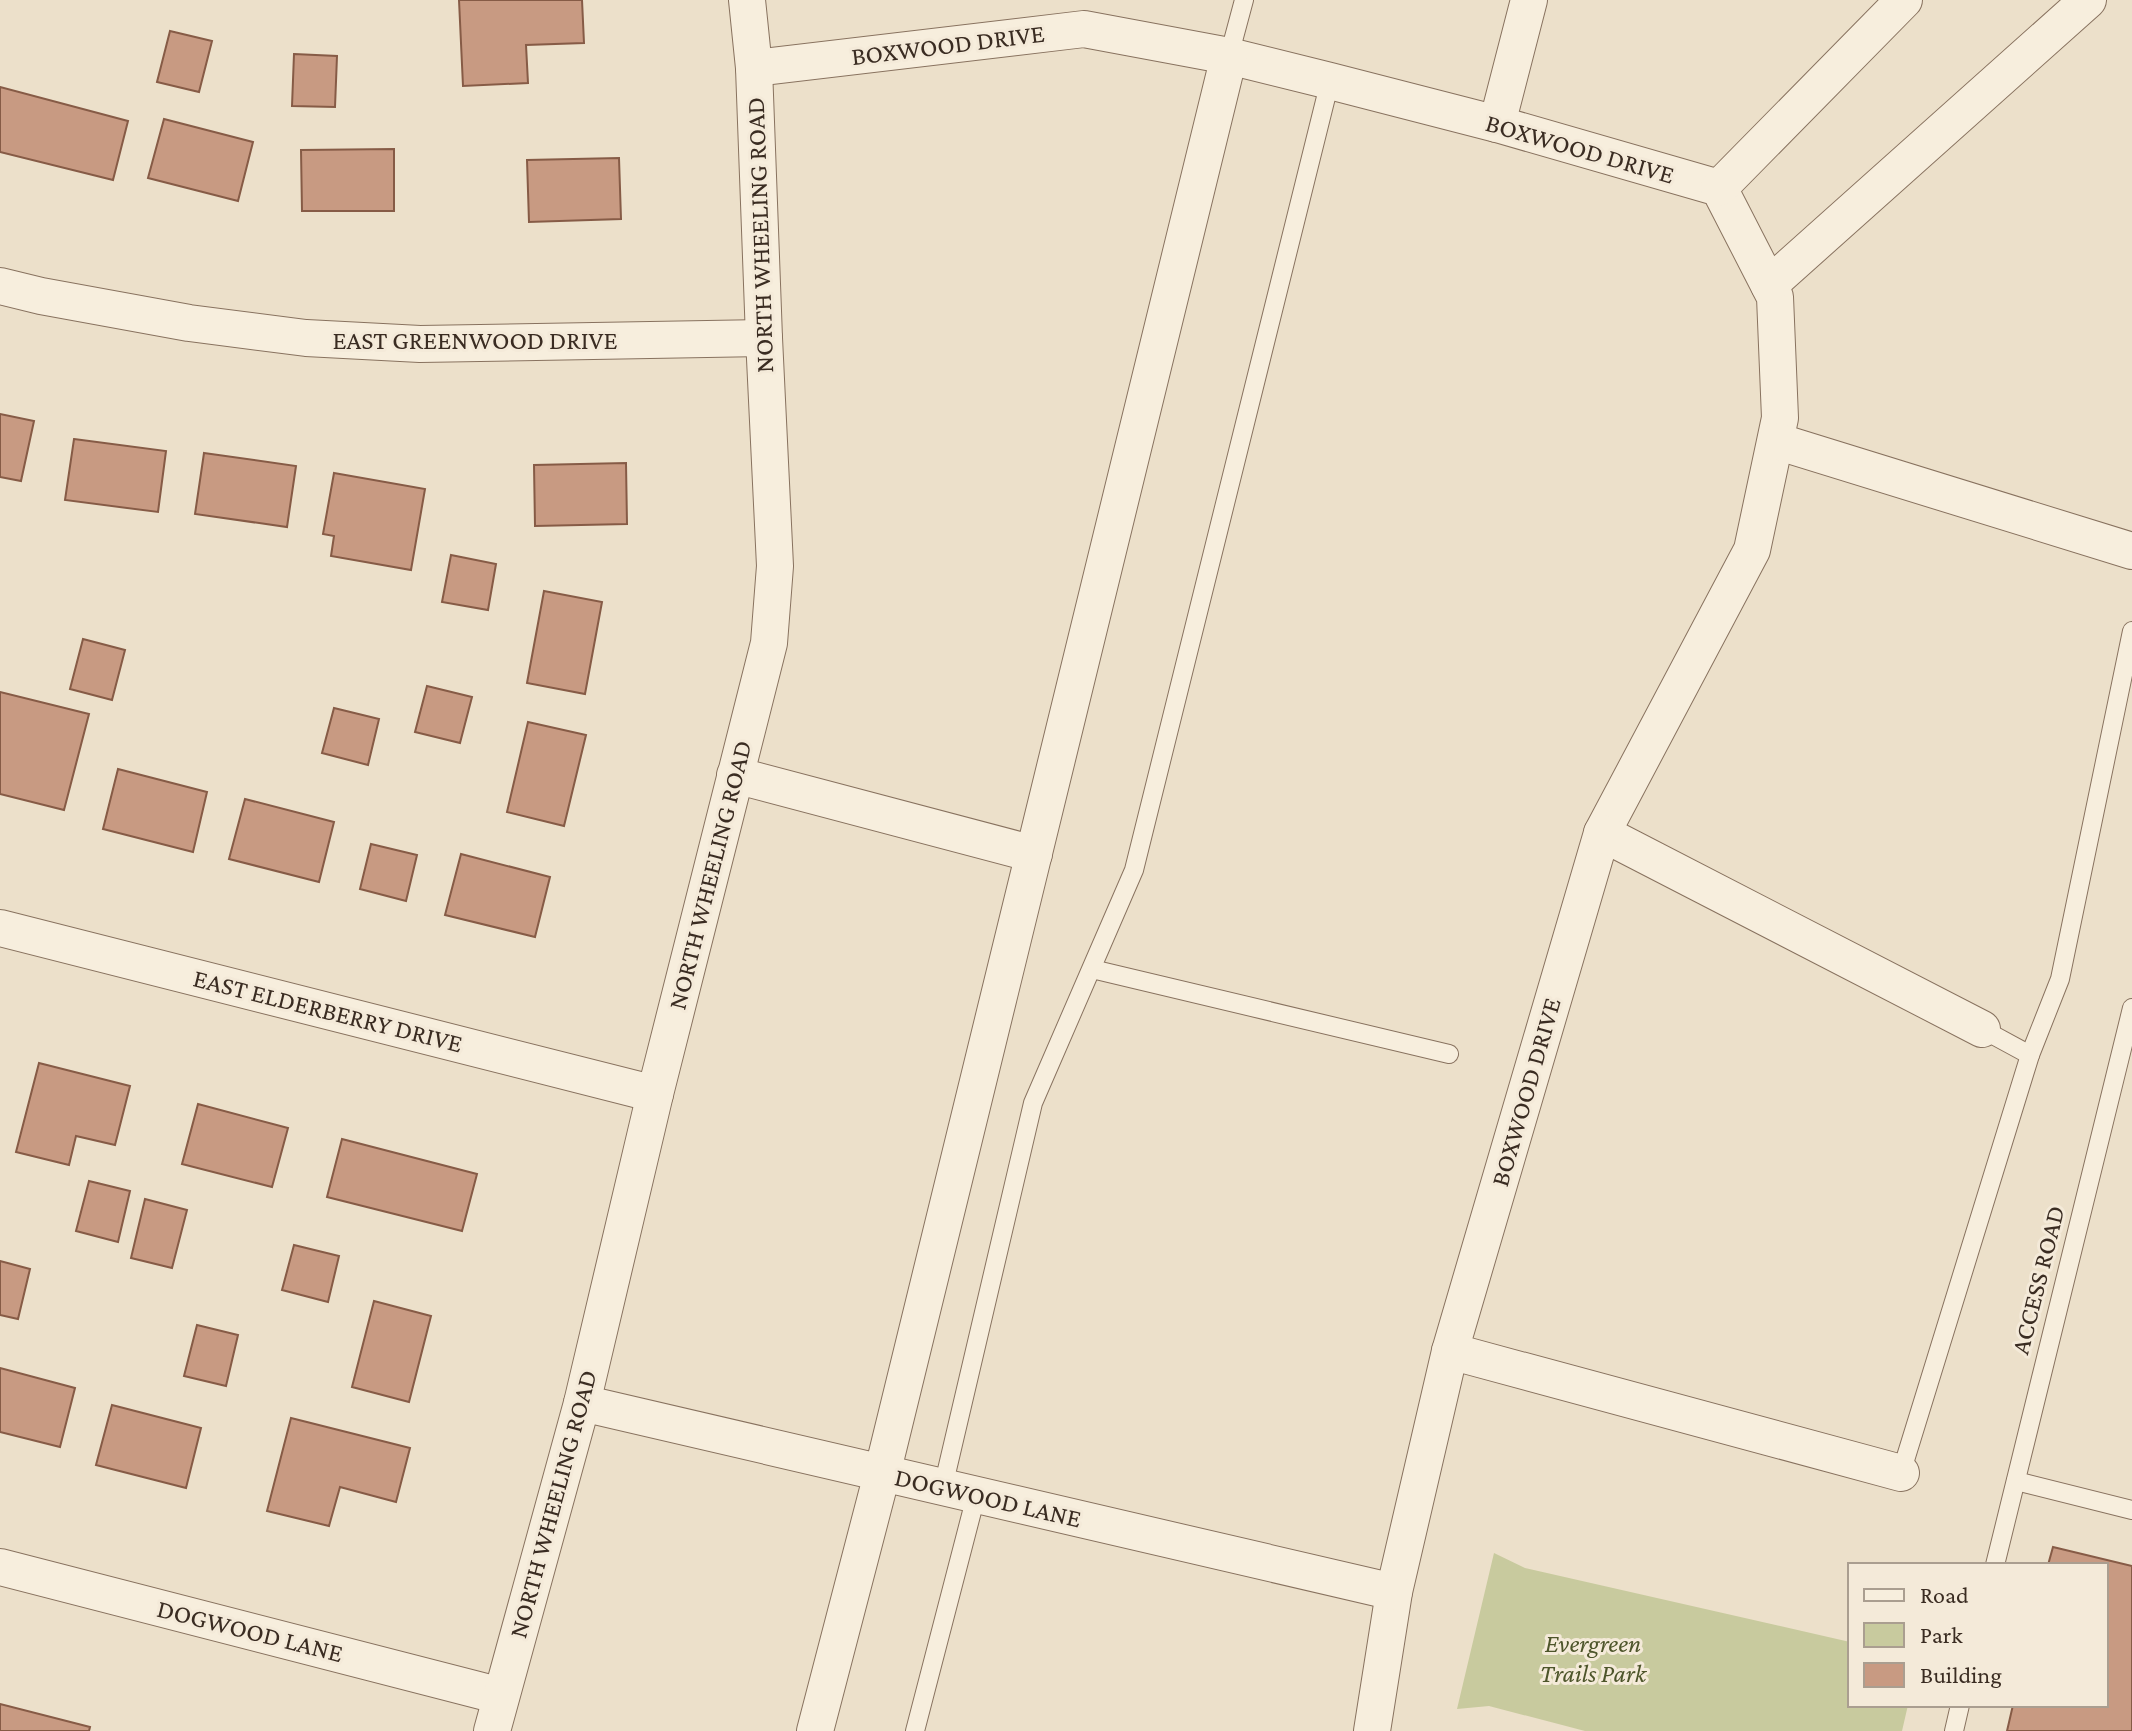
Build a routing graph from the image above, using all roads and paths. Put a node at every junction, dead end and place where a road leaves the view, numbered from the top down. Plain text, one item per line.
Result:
1 (747, 0) edge
2 (1244, 0) edge
3 (1529, 0) edge
4 (1904, 0) edge
5 (2088, 0) edge
6 (1229, 56) junction
7 (754, 68) junction
8 (1330, 81) junction
9 (1497, 124) junction
10 (1719, 188) junction
11 (1769, 285) junction
12 (0, 286) edge
13 (764, 338) junction
14 (1776, 441) junction
15 (2132, 551) edge
16 (2132, 631) edge
17 (735, 775) junction
18 (1602, 833) junction
19 (1034, 854) junction
20 (0, 928) edge
21 (1092, 969) junction
22 (2132, 1008) edge
23 (1982, 1029) joint
24 (2128, 1040) edge
25 (1449, 1054) dead end
26 (2030, 1055) junction
27 (655, 1094) junction
28 (1450, 1351) junction
29 (582, 1403) junction
30 (1901, 1473) joint
31 (882, 1474) junction
32 (2016, 1481) junction
33 (959, 1492) junction
34 (2132, 1510) edge
35 (1996, 1563) edge
36 (0, 1567) edge
37 (1394, 1592) junction
38 (501, 1696) junction
39 (1960, 1707) edge
40 (492, 1731) edge
41 (815, 1731) edge
42 (915, 1731) edge
43 (1372, 1731) edge
44 (1954, 1731) edge

1 - 7 street, NORTH WHEELING ROAD
2 - 6 lane
3 - 9 street
4 - 10 street
5 - 11 street
6 - 7 street, BOXWOOD DRIVE
6 - 8 street, BOXWOOD DRIVE
6 - 19 street
7 - 13 street, NORTH WHEELING ROAD
8 - 9 street, BOXWOOD DRIVE
8 - 21 lane
9 - 10 street, BOXWOOD DRIVE
10 - 11 street, BOXWOOD DRIVE
11 - 14 street, BOXWOOD DRIVE
12 - 13 street, EAST GREENWOOD DRIVE
13 - 17 street, NORTH WHEELING ROAD
14 - 15 street
14 - 18 street, BOXWOOD DRIVE
16 - 26 lane
17 - 19 street
17 - 27 street, NORTH WHEELING ROAD
18 - 23 street
18 - 28 street, BOXWOOD DRIVE
19 - 31 street
20 - 27 street, EAST ELDERBERRY DRIVE
21 - 25 lane
21 - 33 lane
22 - 24 lane, ACCESS ROAD
23 - 26 lane
24 - 32 lane, ACCESS ROAD
26 - 30 lane
27 - 29 street, NORTH WHEELING ROAD
28 - 30 street
28 - 37 street, BOXWOOD DRIVE
29 - 31 street, DOGWOOD LANE
29 - 38 street, NORTH WHEELING ROAD
31 - 33 street, DOGWOOD LANE
31 - 41 street
32 - 34 lane
32 - 35 lane, ACCESS ROAD
33 - 37 street, DOGWOOD LANE
33 - 42 lane
36 - 38 street, DOGWOOD LANE
37 - 43 street, BOXWOOD DRIVE
38 - 40 street, NORTH WHEELING ROAD
39 - 44 lane

